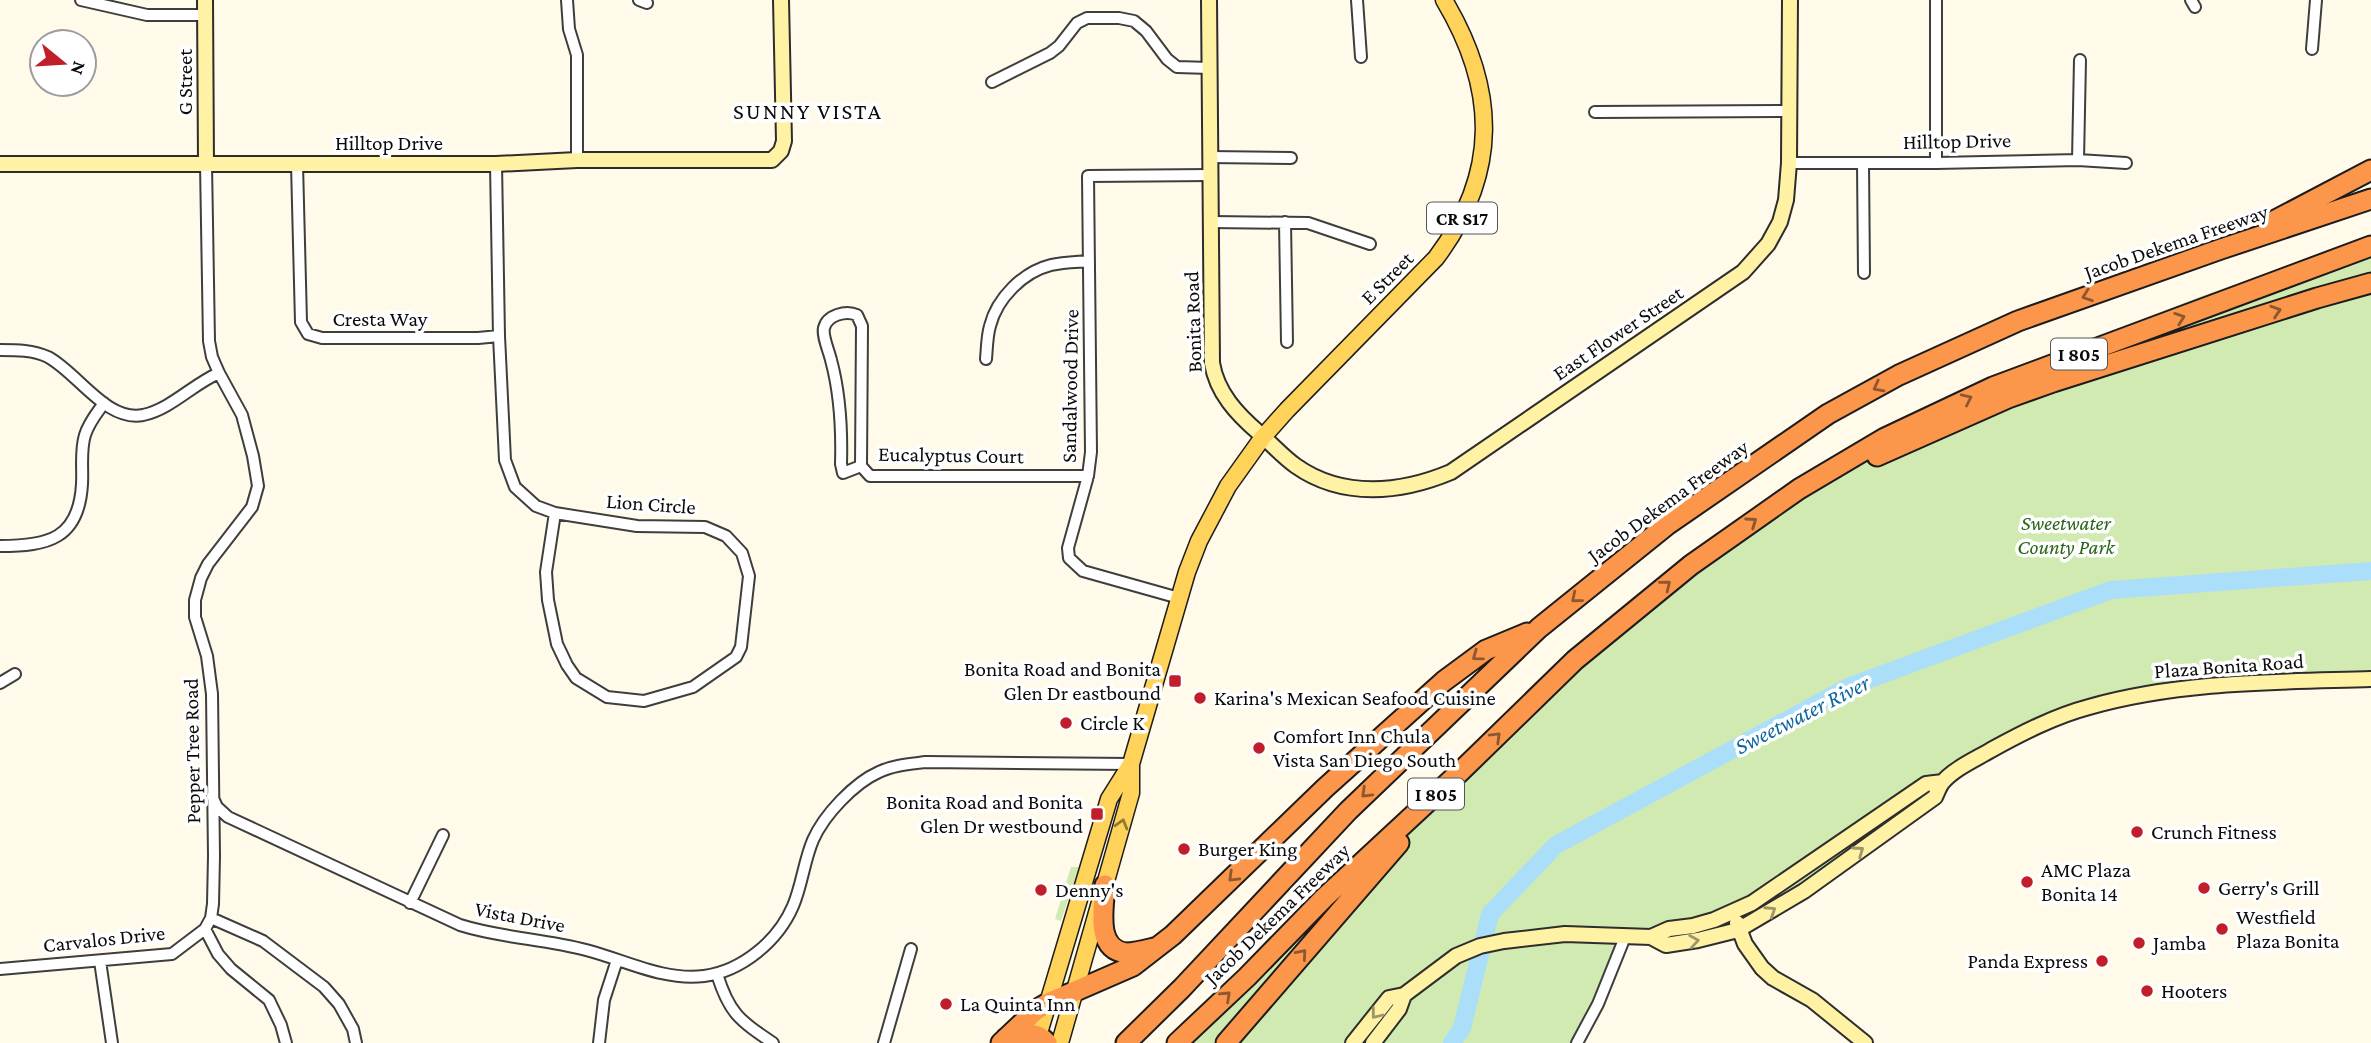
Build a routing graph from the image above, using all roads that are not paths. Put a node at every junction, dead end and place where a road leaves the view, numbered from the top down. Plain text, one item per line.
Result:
1 (83, 0) edge
2 (567, 0) edge
3 (780, 0) edge
4 (1209, 0) edge
5 (1357, 0) edge
6 (1444, 0) edge
7 (1790, 0) edge
8 (1936, 0) edge
9 (2316, 0) edge
10 (205, 8) edge
11 (2312, 50) dead end
12 (1361, 57) dead end
13 (2080, 60) dead end
14 (1210, 68) junction
15 (992, 82) dead end
16 (1595, 111) dead end
17 (1789, 111) junction
18 (1209, 157) junction
19 (1291, 158) dead end
20 (577, 160) junction
21 (2078, 160) junction
22 (1789, 163) junction
23 (1937, 163) junction
24 (2126, 163) dead end
25 (0, 164) edge
26 (206, 164) junction
27 (297, 164) junction
28 (496, 164) junction
29 (1863, 164) junction
30 (2371, 170) edge
31 (1211, 175) junction
32 (2371, 199) edge
33 (1211, 222) junction
34 (1285, 222) junction
35 (1370, 244) dead end
36 (2371, 246) edge
37 (2221, 249) junction
38 (1089, 261) junction
39 (1864, 273) dead end
40 (2371, 277) edge
41 (2371, 283) edge
42 (2316, 298) junction
43 (499, 336) junction
44 (1287, 342) dead end
45 (0, 350) edge
46 (986, 359) dead end
47 (219, 373) junction
48 (104, 403) junction
49 (1263, 437) junction
50 (861, 466) junction
51 (1088, 476) junction
52 (1799, 489) junction
53 (555, 513) junction
54 (0, 547) edge
55 (1179, 598) junction
56 (1539, 628) junction
57 (15, 674) dead end
58 (2371, 679) edge
59 (0, 683) edge
60 (1131, 764) junction
61 (1462, 770) junction
62 (1943, 782) junction
63 (212, 796) junction
64 (443, 835) dead end
65 (1105, 885) junction
66 (410, 903) junction
67 (1734, 911) junction
68 (211, 918) junction
69 (205, 929) junction
70 (1738, 930) junction
71 (1625, 937) junction
72 (1651, 937) junction
73 (1159, 947) junction
74 (911, 949) dead end
75 (617, 960) junction
76 (100, 961) junction
77 (0, 968) edge
78 (716, 974) junction
79 (1076, 990) junction
80 (1404, 995) junction
81 (1048, 1003) junction
82 (1041, 1040) edge
83 (1003, 1041) edge
84 (112, 1043) edge
85 (286, 1043) edge
86 (356, 1043) edge
87 (599, 1043) edge
88 (773, 1043) edge
89 (884, 1043) edge
90 (1059, 1043) edge
91 (1126, 1043) edge
92 (1177, 1043) edge
93 (1226, 1043) edge
94 (1353, 1043) edge
95 (1373, 1043) edge
96 (1577, 1043) edge
97 (1865, 1043) edge

1 - 10 street
2 - 20 street
3 - 20 main road, Hilltop Drive
4 - 14 main road, Bonita Road
5 - 12 street
6 - 49 main road, E Street / CR S17
7 - 17 main road, East Flower Street
8 - 23 street
9 - 11 street
10 - 26 main road, G Street
13 - 21 street
14 - 15 street
14 - 18 main road, Bonita Road
16 - 17 street
17 - 22 main road, East Flower Street
18 - 19 street
18 - 31 main road, Bonita Road
20 - 28 main road, Hilltop Drive
21 - 23 street, Hilltop Drive
21 - 24 street, Hilltop Drive
22 - 29 street, Hilltop Drive
22 - 49 main road, East Flower Street
23 - 29 street, Hilltop Drive
25 - 26 main road, Hilltop Drive
26 - 27 main road, Hilltop Drive
26 - 47 street, Pepper Tree Road
27 - 28 main road, Hilltop Drive
27 - 43 street, Cresta Way
28 - 43 street, Lion Circle
29 - 39 street
30 - 37 highway
31 - 33 main road, Bonita Road
31 - 38 street, Sandalwood Drive
32 - 37 highway, Jacob Dekema Freeway / I 805
33 - 34 street
33 - 49 main road, Bonita Road
34 - 35 street
34 - 44 street
52 -> 36 highway, Jacob Dekema Freeway / I 805
37 -> 56 highway, Jacob Dekema Freeway / I 805
38 - 46 street
38 - 51 street, Sandalwood Drive
40 - 42 highway
41 - 42 highway
52 -> 42 highway
43 - 53 street, Lion Circle
45 - 48 street
47 - 48 street
47 - 63 street, Pepper Tree Road
48 - 54 street
49 - 55 main road, CR S17
50 - 50 street, Eucalyptus Court
50 - 51 street, Eucalyptus Court
51 - 55 street, Sandalwood Drive
61 -> 52 highway, Jacob Dekema Freeway / I 805
53 - 53 street, Lion Circle
55 - 60 main road, CR S17
56 -> 73 highway
56 -> 91 highway, Jacob Dekema Freeway / I 805
57 - 59 street
58 - 62 main road, Plaza Bonita Road
65 -> 60 main road, CR S17
60 - 78 street
60 - 81 main road, CR S17
92 -> 61 highway, Jacob Dekema Freeway / I 805
93 -> 61 highway
62 - 67 main road, Plaza Bonita Road
70 -> 62 main road, Plaza Bonita Road
63 - 66 street, Vista Drive
63 - 68 street, Pepper Tree Road
64 - 66 street
65 - 73 highway
65 - 79 main road, CR S17
66 - 75 street, Vista Drive
67 - 70 main road
67 - 72 main road, Plaza Bonita Road
68 - 69 street, Pepper Tree Road
68 - 86 street
69 - 76 street, Carvalos Drive
69 - 85 street
72 -> 70 main road, Plaza Bonita Road
70 - 97 main road
71 - 72 main road, Plaza Bonita Road
71 - 80 main road, Plaza Bonita Road
71 - 96 street
73 - 79 highway
74 - 89 street
75 - 78 street, Vista Drive
75 - 87 street
76 - 77 street, Carvalos Drive
76 - 84 street
78 - 88 street
79 - 81 highway
79 - 90 main road, CR S17
80 -> 94 main road, Plaza Bonita Road
80 - 95 main road, Plaza Bonita Road
81 - 82 main road, CR S17
81 - 83 highway
82 - 83 highway

